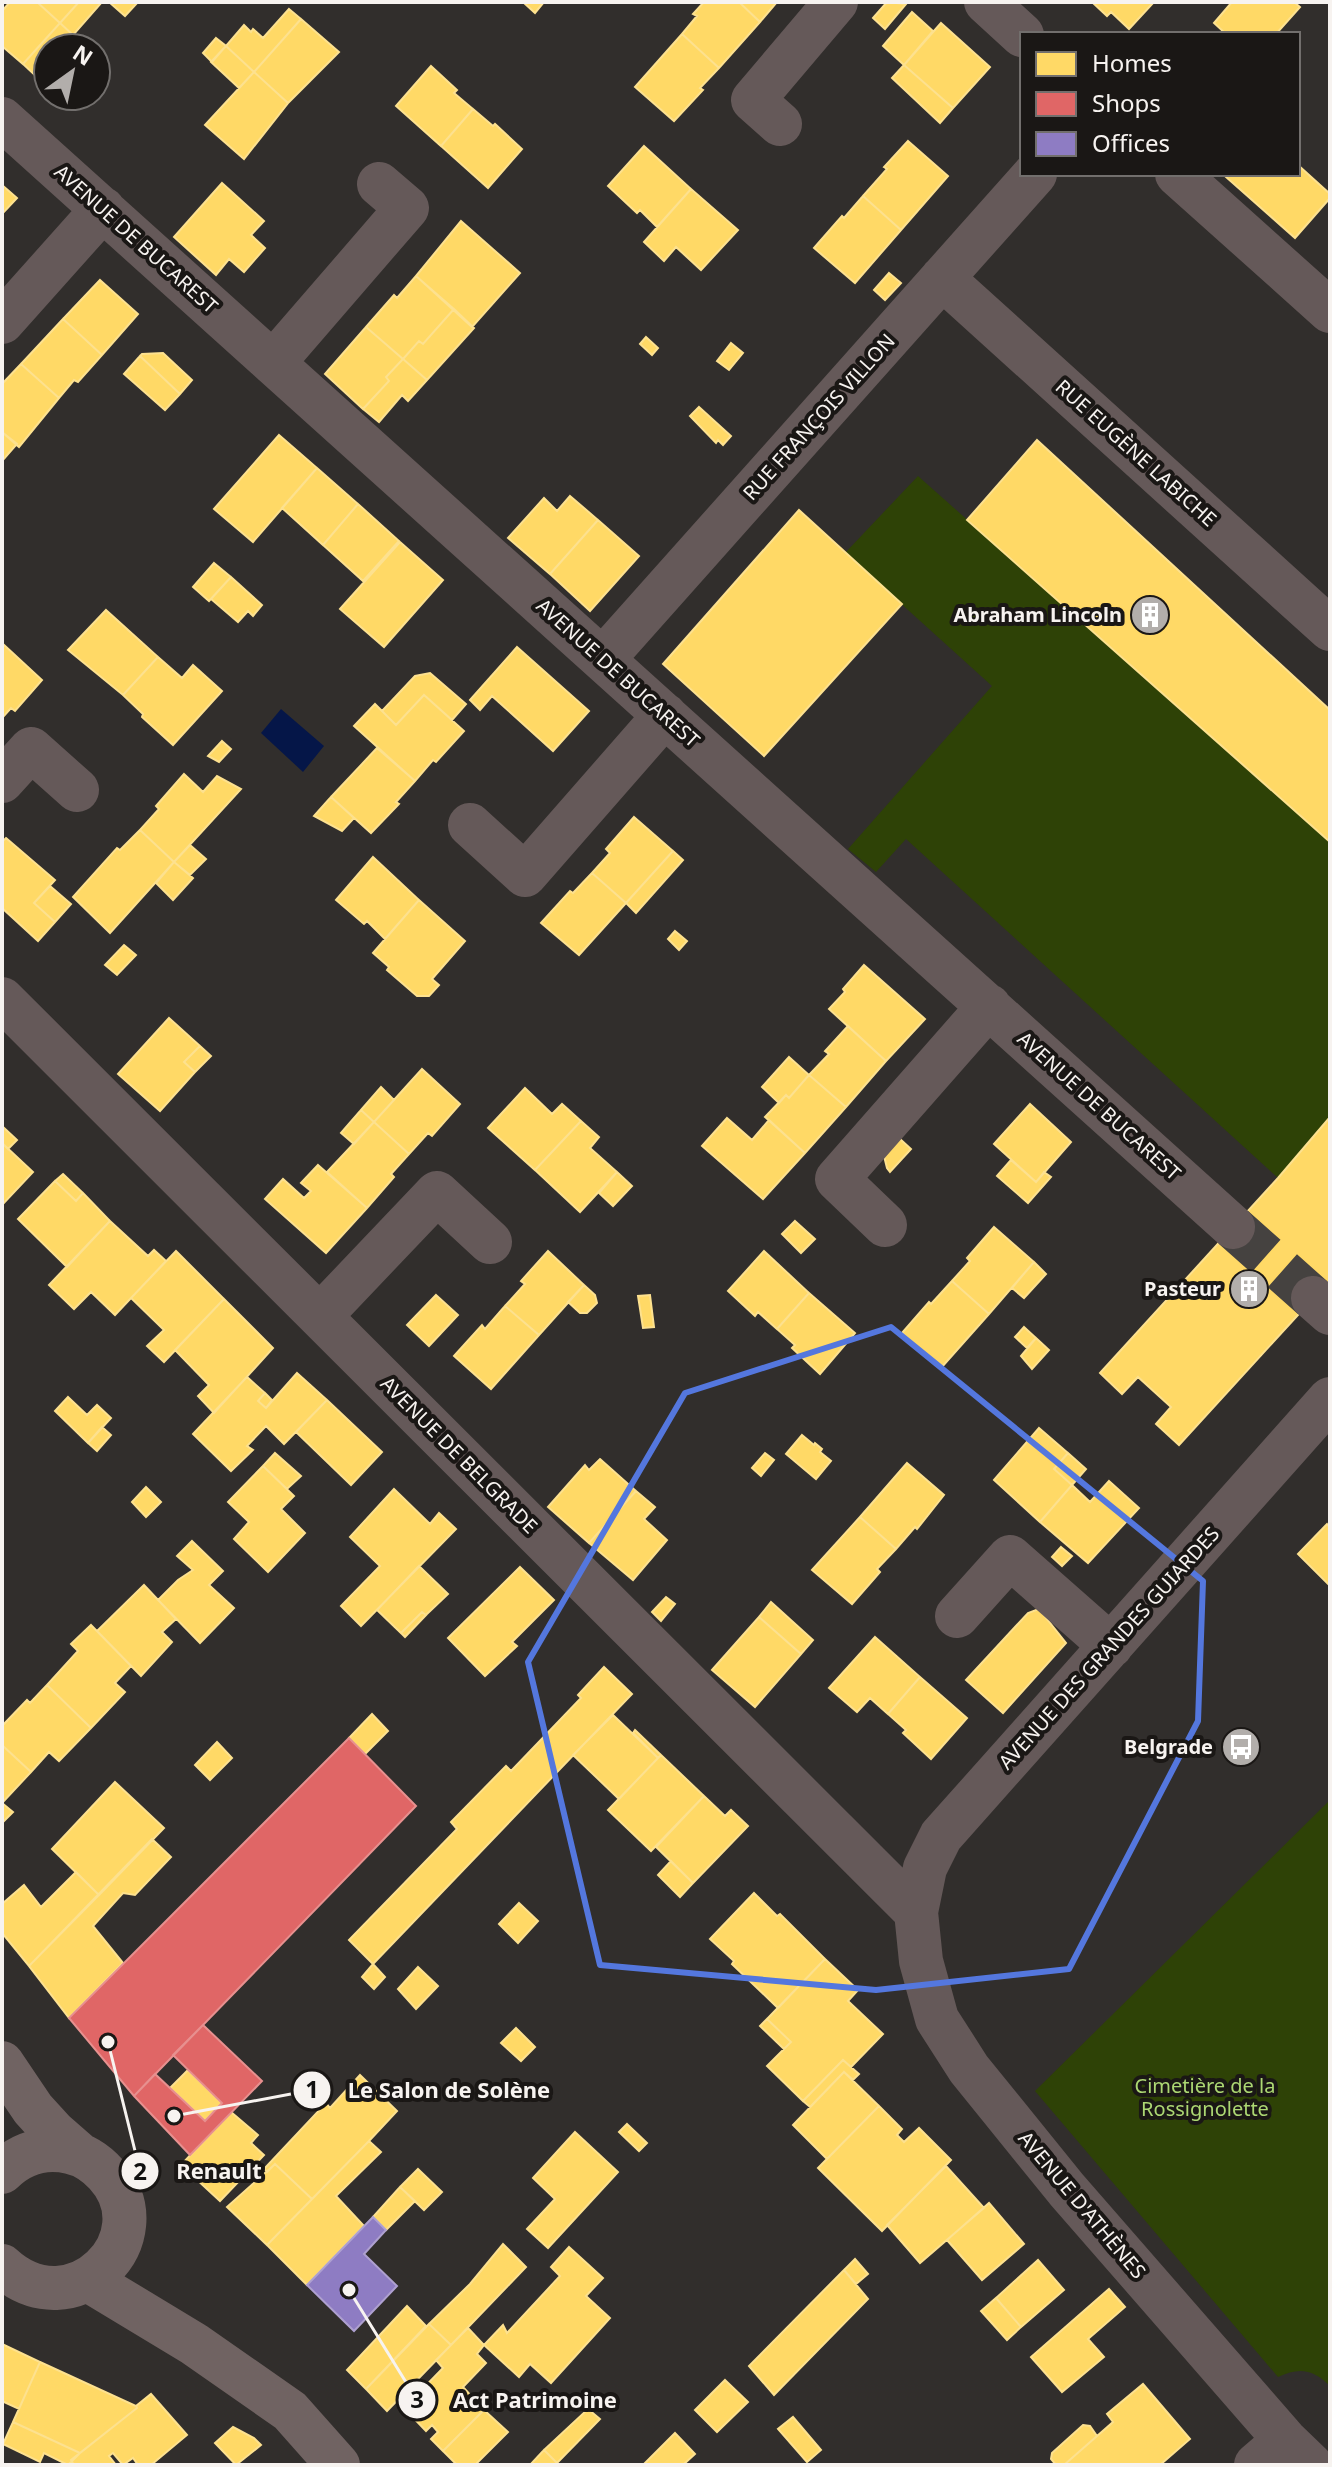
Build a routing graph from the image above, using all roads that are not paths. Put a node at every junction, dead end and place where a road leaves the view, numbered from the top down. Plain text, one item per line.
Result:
1 (836, 2) edge
2 (2, 119) edge
3 (780, 124) dead end
4 (1033, 176) edge
5 (1179, 176) edge
6 (379, 184) dead end
7 (103, 209) junction
8 (942, 278) junction
9 (1330, 311) edge
10 (2, 322) edge
11 (273, 363) junction
12 (1330, 629) edge
13 (603, 659) junction
14 (665, 715) junction
15 (2, 781) edge
16 (77, 790) dead end
17 (470, 825) dead end
18 (2, 999) edge
19 (989, 1006) junction
20 (885, 1225) dead end
21 (1233, 1227) tunnel mouth
22 (490, 1242) dead end
23 (320, 1316) junction
24 (1330, 1399) edge
25 (957, 1616) dead end
26 (1111, 1646) junction
27 (916, 1912) junction
28 (6, 2069) edge
29 (78, 2153) junction
30 (7, 2166) edge
31 (120, 2242) junction
32 (2, 2266) edge
33 (88, 2280) junction
34 (194, 2344) junction
35 (1284, 2457) edge
36 (338, 2465) edge

1 - 3 street
2 - 7 street, AVENUE DE BUCAREST
4 - 8 street, RUE FRANÇOIS VILLON
5 - 9 street
6 - 11 street
7 - 10 street
7 - 11 street, AVENUE DE BUCAREST
8 - 12 street, RUE EUGÈNE LABICHE
8 - 13 street, RUE FRANÇOIS VILLON
11 - 13 street, AVENUE DE BUCAREST
13 - 14 street, AVENUE DE BUCAREST
14 - 17 street
14 - 19 street, AVENUE DE BUCAREST
15 - 16 street
18 - 23 street, AVENUE DE BELGRADE
19 - 20 street
19 - 21 street, AVENUE DE BUCAREST
22 - 23 street
23 - 27 street, AVENUE DE BELGRADE
24 - 26 street, AVENUE DES GRANDES GUIARDES
25 - 26 street
26 - 27 street, AVENUE DES GRANDES GUIARDES
27 - 35 street, AVENUE D'ATHÈNES
28 - 29 main road
28 - 30 main road
29 - 30 main road
29 - 31 main road
31 - 33 main road
31 - 34 main road
32 - 33 main road
33 - 34 main road
34 - 36 main road

